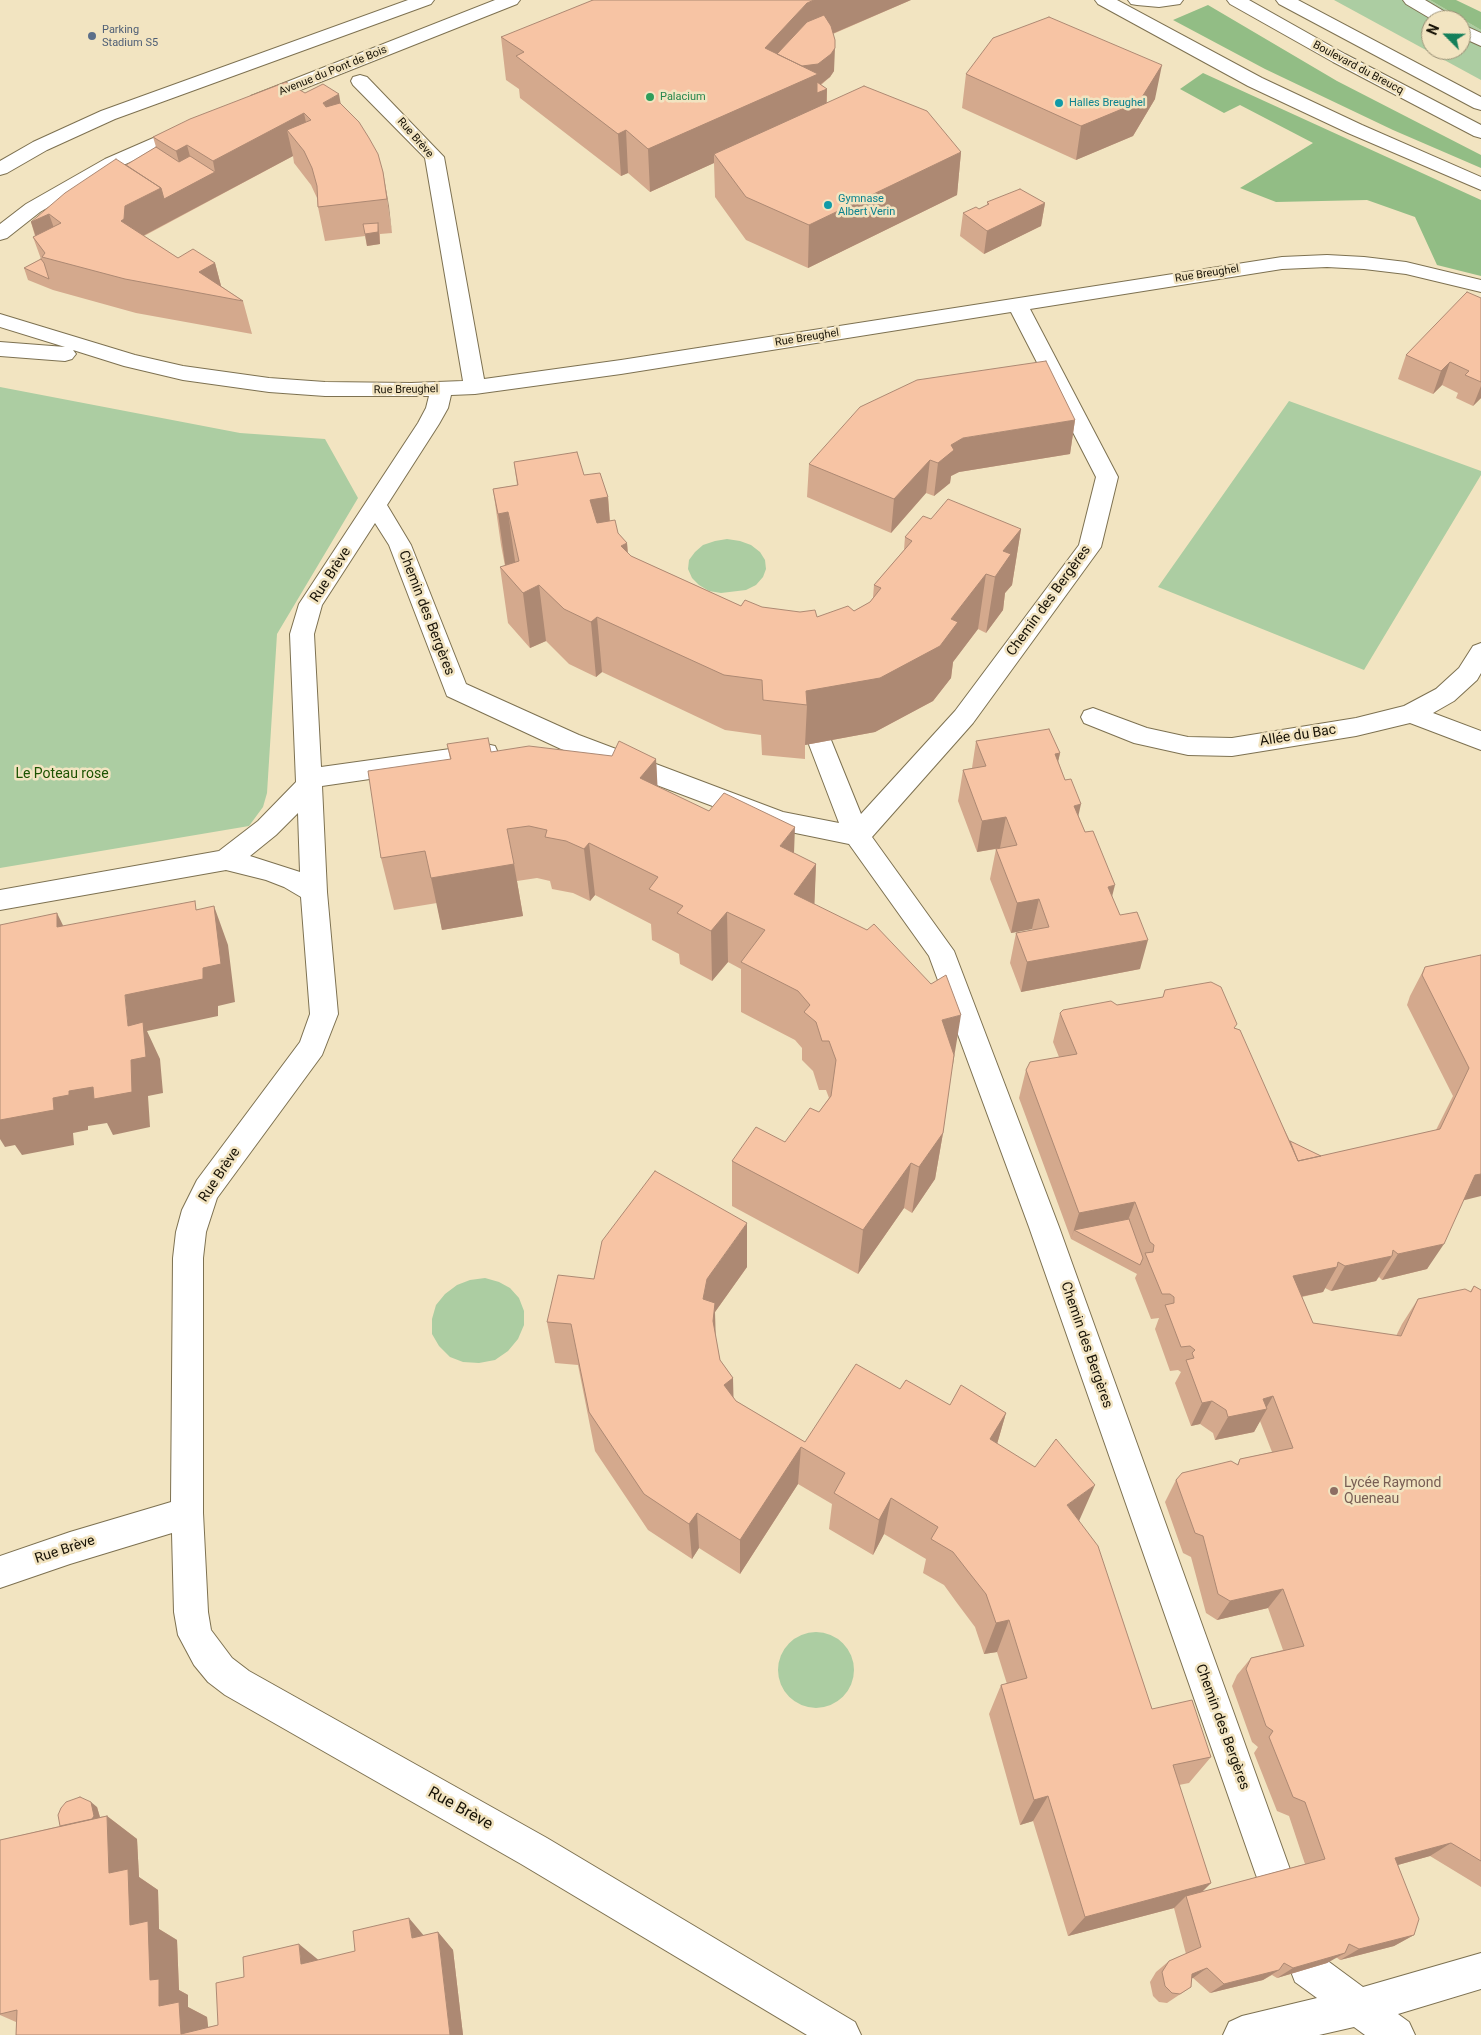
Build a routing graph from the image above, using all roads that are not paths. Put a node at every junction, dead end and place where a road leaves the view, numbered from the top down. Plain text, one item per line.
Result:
1 (424, 0) edge
2 (511, 0) edge
3 (1104, 0) edge
4 (1137, 0) edge
5 (1174, 0) edge
6 (1236, 0) edge
7 (1285, 0) edge
8 (1412, 0) edge
9 (1429, 10) edge
10 (360, 81) dead end
11 (1481, 104) edge
12 (244, 106) edge
13 (208, 120) edge
14 (1481, 132) edge
15 (0, 168) edge
16 (1481, 184) edge
17 (0, 234) edge
18 (1481, 286) edge
19 (1018, 305) junction
20 (0, 320) edge
21 (0, 349) edge
22 (131, 361) junction
23 (475, 387) junction
24 (442, 389) junction
25 (376, 506) junction
26 (1481, 652) edge
27 (1411, 714) junction
28 (1093, 717) dead end
29 (570, 742) junction
30 (820, 742) edge
31 (1481, 742) edge
32 (310, 781) junction
33 (857, 836) junction
34 (226, 860) junction
35 (314, 892) junction
36 (0, 900) edge
37 (187, 1513) junction
38 (0, 1572) edge
39 (1274, 1875) edge
40 (1308, 1969) edge
41 (1481, 1971) edge
42 (1358, 2007) junction
43 (842, 2035) edge
44 (1242, 2035) edge
45 (1396, 2035) edge

1 - 15 main road
2 - 12 main road, Avenue du Pont de Bois
3 - 16 main road
4 - 5 main road
6 - 14 main road, Boulevard du Breucq
7 - 11 main road, Boulevard du Breucq
8 - 9 main road
10 - 23 main road, Rue Brève
13 - 17 main road
18 - 19 main road, Rue Breughel
19 - 23 main road, Rue Breughel
19 - 33 main road, Chemin des Bergères
20 - 22 main road, Rue Breughel
21 - 22 main road, Rue Breughel
22 - 24 main road, Rue Breughel
23 - 24 main road, Rue Breughel
24 - 25 main road, Rue Brève
25 - 29 main road, Chemin des Bergères
25 - 32 main road, Rue Brève
26 - 27 main road, Allée du Bac
27 - 28 main road, Allée du Bac
27 - 31 main road
29 - 32 main road, Chemin des Bergères
29 - 33 main road, Chemin des Bergères
30 - 33 main road, Chemin des Bergères
32 - 34 main road
32 - 35 main road, Rue Brève
33 - 39 main road, Chemin des Bergères
34 - 35 main road
34 - 36 main road
35 - 37 main road, Rue Brève
37 - 38 main road, Rue Brève
37 - 43 main road, Rue Brève
40 - 42 main road
41 - 42 main road
42 - 44 main road
42 - 45 main road

